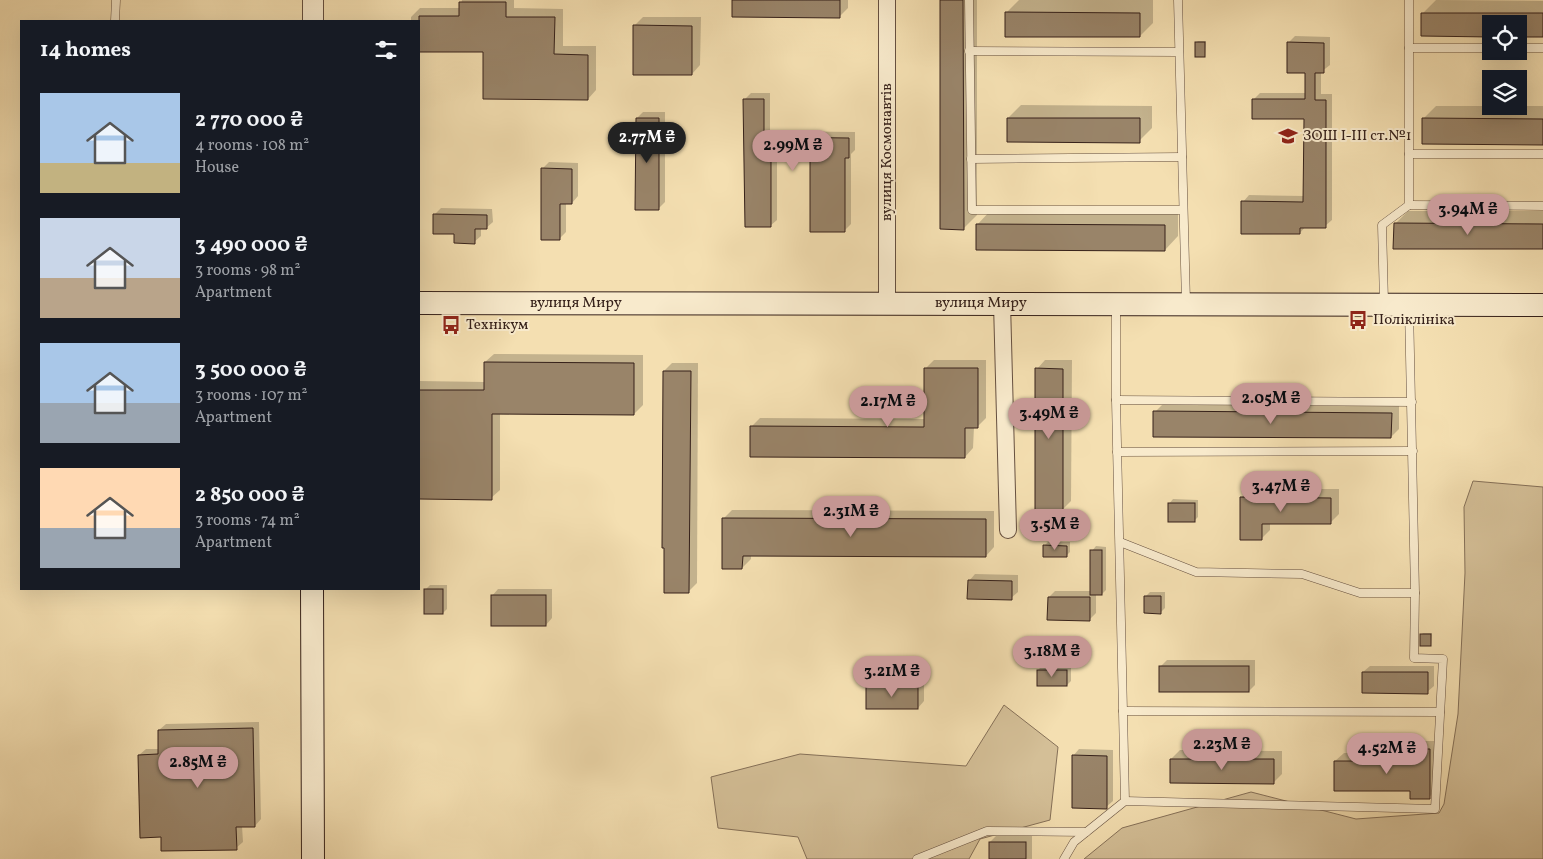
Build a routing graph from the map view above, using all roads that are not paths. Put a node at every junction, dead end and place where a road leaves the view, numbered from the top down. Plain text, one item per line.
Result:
1 (116, 0) edge
2 (313, 0) edge
3 (887, 0) edge
4 (969, 0) edge
5 (1178, 0) edge
6 (1409, 0) edge
7 (115, 20) edge
8 (313, 20) edge
9 (1409, 48) junction
10 (1482, 48) edge
11 (1527, 48) edge
12 (1543, 48) edge
13 (969, 51) junction
14 (1179, 52) junction
15 (1409, 154) junction
16 (1543, 154) edge
17 (1182, 157) junction
18 (971, 159) junction
19 (1409, 205) junction
20 (1543, 206) edge
21 (1184, 210) junction
22 (420, 303) edge
23 (887, 303) junction
24 (1002, 304) junction
25 (1116, 304) junction
26 (1186, 304) junction
27 (1384, 305) junction
28 (1409, 305) junction
29 (1543, 305) edge
30 (1116, 400) junction
31 (1412, 402) junction
32 (1412, 451) junction
33 (1117, 452) junction
34 (1008, 530) dead end
35 (1120, 542) junction
36 (312, 590) edge
37 (1415, 593) junction
38 (1123, 712) junction
39 (1440, 712) junction
40 (1125, 801) junction
41 (1086, 832) junction
42 (314, 859) edge
43 (917, 859) edge
44 (1064, 859) edge

1 - 7 lane
2 - 8 street
3 - 23 street, вулиця Космонавтів
4 - 13 lane
5 - 14 lane
6 - 9 lane
9 - 10 lane
9 - 15 lane
11 - 12 lane
13 - 14 lane
13 - 18 lane
14 - 17 lane
15 - 16 lane
15 - 19 lane
17 - 18 lane
17 - 21 lane
18 - 21 lane
19 - 20 lane
19 - 27 lane
21 - 26 lane
22 - 23 main road, вулиця Миру
23 - 24 main road, вулиця Миру
24 - 25 main road, вулиця Миру
24 - 34 street
25 - 26 main road, вулиця Миру
25 - 30 lane
26 - 27 main road, вулиця Миру
27 - 28 main road, вулиця Миру
28 - 29 main road, вулиця Миру
28 - 31 lane
30 - 31 lane
30 - 33 lane
31 - 32 lane
32 - 33 lane
32 - 37 lane
33 - 35 lane
35 - 37 lane
35 - 38 lane
36 - 42 main road
37 - 39 lane
38 - 39 lane
38 - 40 lane
39 - 40 lane
40 - 41 lane
41 - 43 lane
41 - 44 lane

